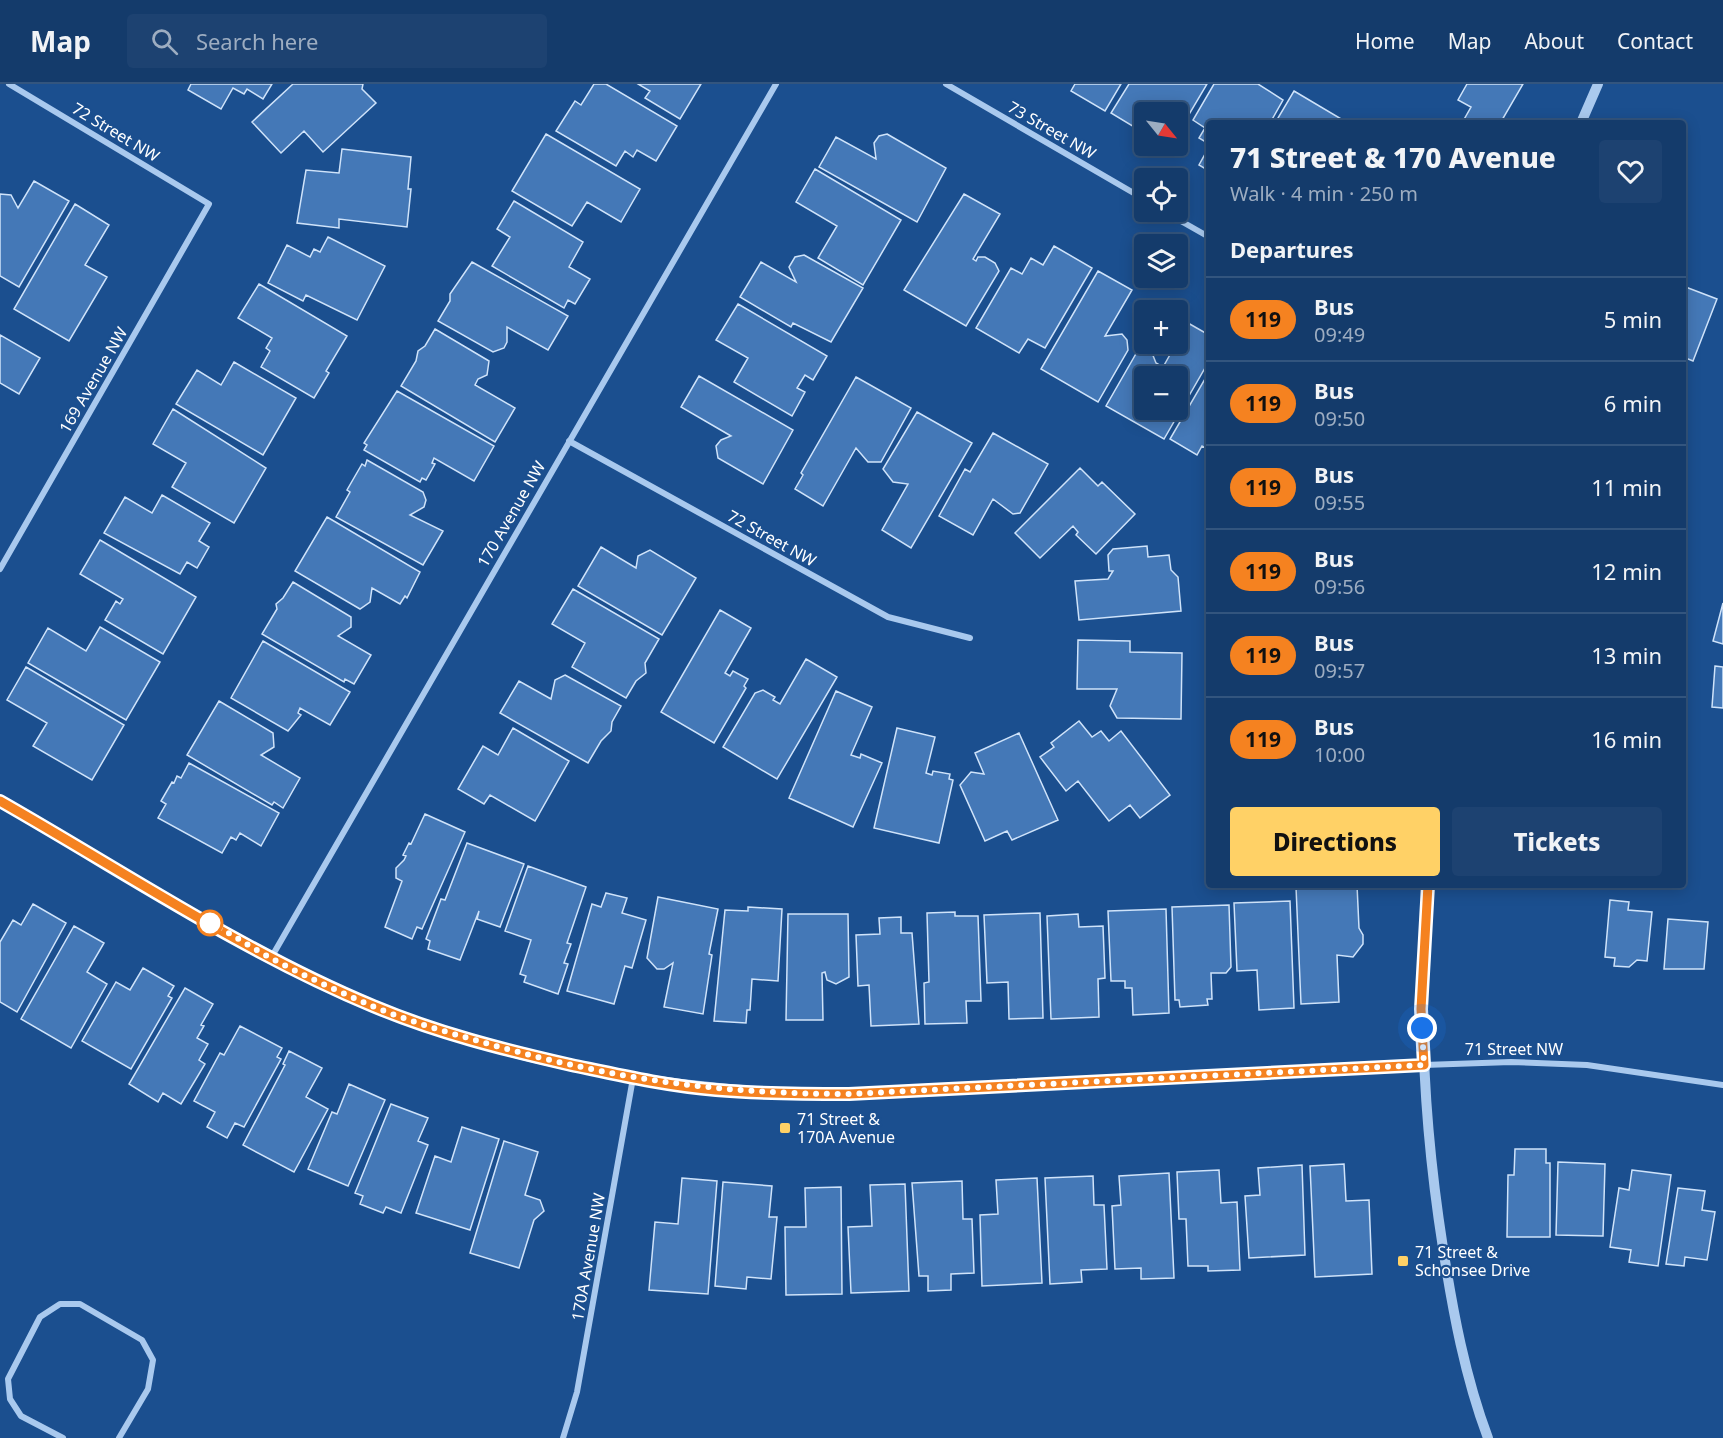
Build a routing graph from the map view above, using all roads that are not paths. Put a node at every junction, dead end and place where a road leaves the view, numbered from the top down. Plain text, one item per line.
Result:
1 (9, 84) edge
2 (776, 84) edge
3 (946, 84) edge
4 (1598, 84) edge
5 (1582, 120) edge
6 (1134, 194) edge
7 (209, 204) joint
8 (1183, 222) edge
9 (1206, 235) edge
10 (569, 441) junction
11 (0, 568) edge
12 (970, 638) dead end
13 (0, 801) edge
14 (1428, 888) edge
15 (271, 958) junction
16 (1424, 1065) junction
17 (633, 1078) junction
18 (1723, 1086) edge
19 (63, 1438) edge
20 (119, 1438) edge
21 (563, 1438) edge
22 (1488, 1438) edge

1 - 7 street, 72 Street NW
2 - 10 street, 170 Avenue NW
3 - 6 street, 73 Street NW
4 - 5 street
7 - 11 street, 169 Avenue NW
8 - 9 street
10 - 12 street, 72 Street NW
10 - 15 street, 170 Avenue NW
13 - 15 street, 71 Street NW
14 - 16 street
15 - 17 street, 71 Street NW
16 - 17 street, 71 Street NW
16 - 18 street, 71 Street NW
16 - 22 street
17 - 21 street, 170A Avenue NW
19 - 20 street

